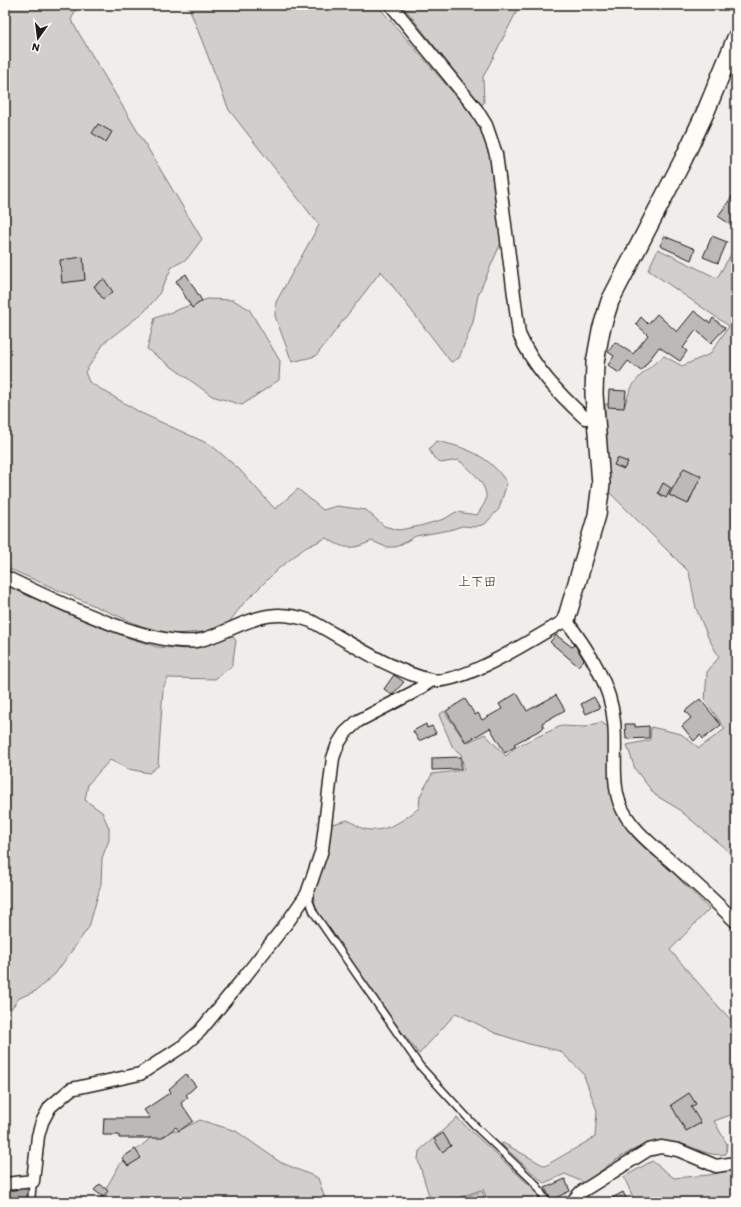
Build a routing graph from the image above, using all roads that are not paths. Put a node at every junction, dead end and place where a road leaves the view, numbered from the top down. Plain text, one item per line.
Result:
1 (391, 5) edge
2 (736, 38) edge
3 (597, 416) junction
4 (5, 577) edge
5 (566, 620) junction
6 (432, 680) junction
7 (306, 894) junction
8 (736, 922) edge
9 (736, 1163) edge
10 (33, 1181) junction
11 (5, 1184) edge
12 (31, 1202) edge
13 (547, 1202) edge
14 (572, 1202) edge

1 - 3 street
2 - 3 street
3 - 5 street
4 - 6 street
5 - 6 street
5 - 8 street
6 - 7 street
7 - 10 street
7 - 13 lane
9 - 14 street
10 - 11 street
10 - 12 lane

